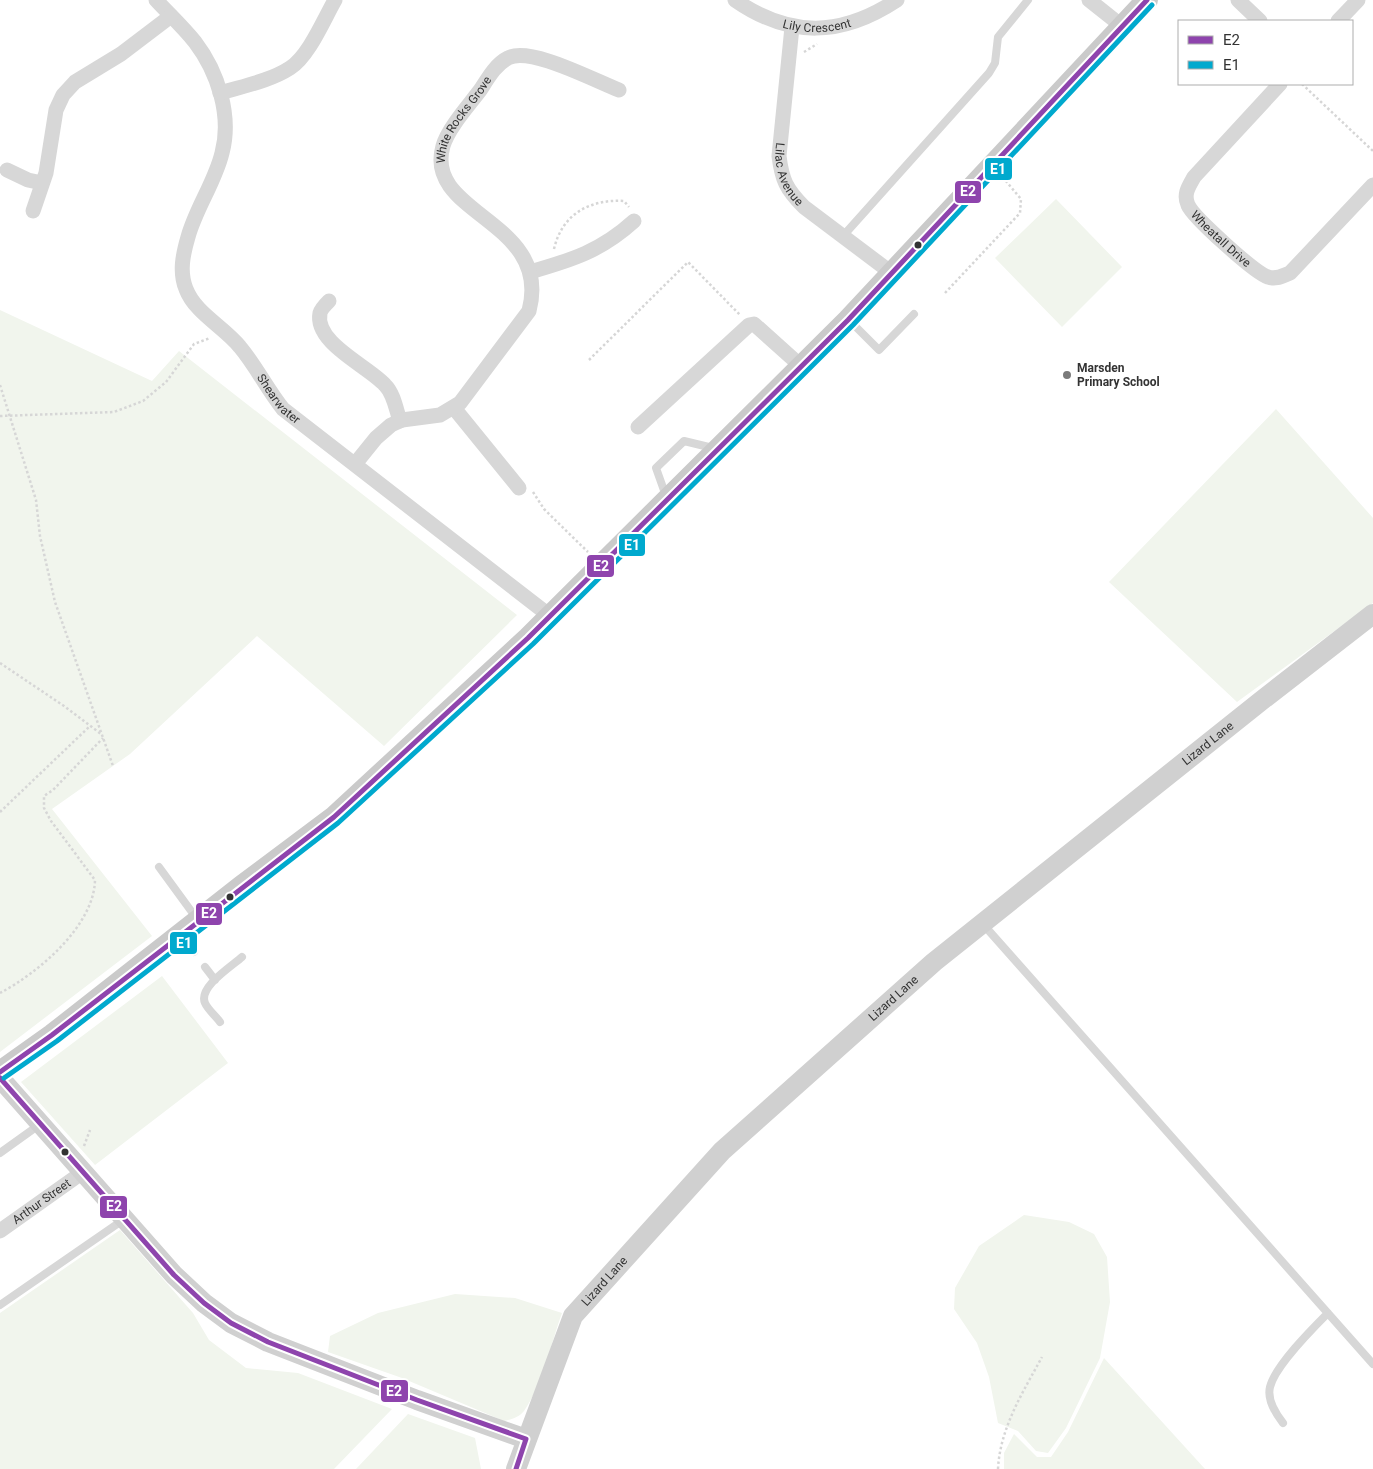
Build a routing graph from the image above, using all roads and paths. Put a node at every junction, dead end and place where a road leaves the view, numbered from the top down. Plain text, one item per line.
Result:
1 (156, 0) edge
2 (336, 0) edge
3 (735, 0) edge
4 (897, 0) edge
5 (1028, 0) edge
6 (1089, 0) edge
7 (1147, 0) edge
8 (1238, 0) edge
9 (1358, 0) edge
10 (172, 16) junction
11 (1259, 20) edge
12 (1339, 20) edge
13 (792, 27) junction
14 (1123, 27) junction
15 (1279, 85) edge
16 (1303, 85) edge
17 (619, 90) dead end
18 (220, 93) junction
19 (1373, 151) edge
20 (992, 168) junction
21 (7, 170) dead end
22 (42, 183) junction
23 (1373, 185) edge
24 (33, 211) dead end
25 (634, 221) joint
26 (843, 236) junction
27 (550, 266) junction
28 (530, 272) junction
29 (892, 274) junction
30 (945, 293) dead end
31 (329, 300) dead end
32 (914, 314) dead end
33 (848, 320) junction
34 (750, 325) junction
35 (225, 333) junction
36 (589, 360) dead end
37 (802, 367) junction
38 (0, 385) edge
39 (454, 408) junction
40 (9, 414) junction
41 (0, 416) edge
42 (400, 421) junction
43 (638, 427) dead end
44 (719, 450) junction
45 (355, 464) junction
46 (519, 488) joint
47 (668, 500) junction
48 (594, 558) dead end
49 (1373, 614) edge
50 (550, 616) junction
51 (0, 663) edge
52 (90, 726) junction
53 (102, 737) junction
54 (113, 766) dead end
55 (0, 812) edge
56 (159, 867) dead end
57 (198, 920) junction
58 (982, 923) junction
59 (180, 934) junction
60 (194, 952) dead end
61 (242, 957) dead end
62 (205, 967) dead end
63 (215, 980) junction
64 (0, 993) edge
65 (220, 1022) dead end
66 (0, 1072) edge
67 (0, 1078) edge
68 (41, 1124) junction
69 (0, 1153) edge
70 (83, 1172) junction
71 (125, 1219) junction
72 (0, 1231) edge
73 (0, 1304) edge
74 (1328, 1313) junction
75 (1042, 1357) dead end
76 (1373, 1364) edge
77 (1283, 1423) dead end
78 (526, 1439) junction
79 (516, 1469) edge
80 (998, 1469) edge

1 - 10 street, Shearwater
2 - 18 street
3 - 13 street, Lily Crescent
4 - 13 street, Lily Crescent
5 - 26 lane
6 - 14 street
7 - 14 main road
8 - 11 street
9 - 12 street
10 - 18 street, Shearwater
10 - 22 street
13 - 26 street, Lilac Avenue
14 - 20 main road
15 - 23 street, Wheatall Drive
16 - 19 path
17 - 28 street, White Rocks Grove
18 - 35 street, Shearwater
20 - 29 main road
20 - 30 path
21 - 22 street
22 - 24 street
25 - 27 street
25 - 27 path
26 - 29 street, Lilac Avenue
27 - 28 street
28 - 39 street, White Rocks Grove
29 - 33 main road
31 - 42 street
32 - 33 lane
33 - 37 main road
34 - 36 path
34 - 37 street
34 - 43 street
35 - 40 path
35 - 45 street, Shearwater
37 - 44 main road
38 - 40 path
39 - 42 street, White Rocks Grove
39 - 46 street
40 - 41 path
40 - 53 path
42 - 45 street, White Rocks Grove
44 - 47 main road
44 - 47 lane
45 - 50 street, Shearwater
46 - 48 path
47 - 50 main road
49 - 58 street, Lizard Lane
50 - 57 main road
51 - 52 path
52 - 53 path
52 - 55 path
53 - 54 path
53 - 64 path
56 - 57 lane
57 - 59 main road
58 - 74 lane
58 - 78 street, Lizard Lane
59 - 60 lane
59 - 66 main road
61 - 63 lane
62 - 63 lane
63 - 65 lane
67 - 68 street
68 - 69 lane
68 - 70 street
70 - 71 street
70 - 72 street, Arthur Street
71 - 73 lane
71 - 78 street
74 - 76 lane
74 - 77 lane
75 - 80 path
78 - 79 street, Lizard Lane

